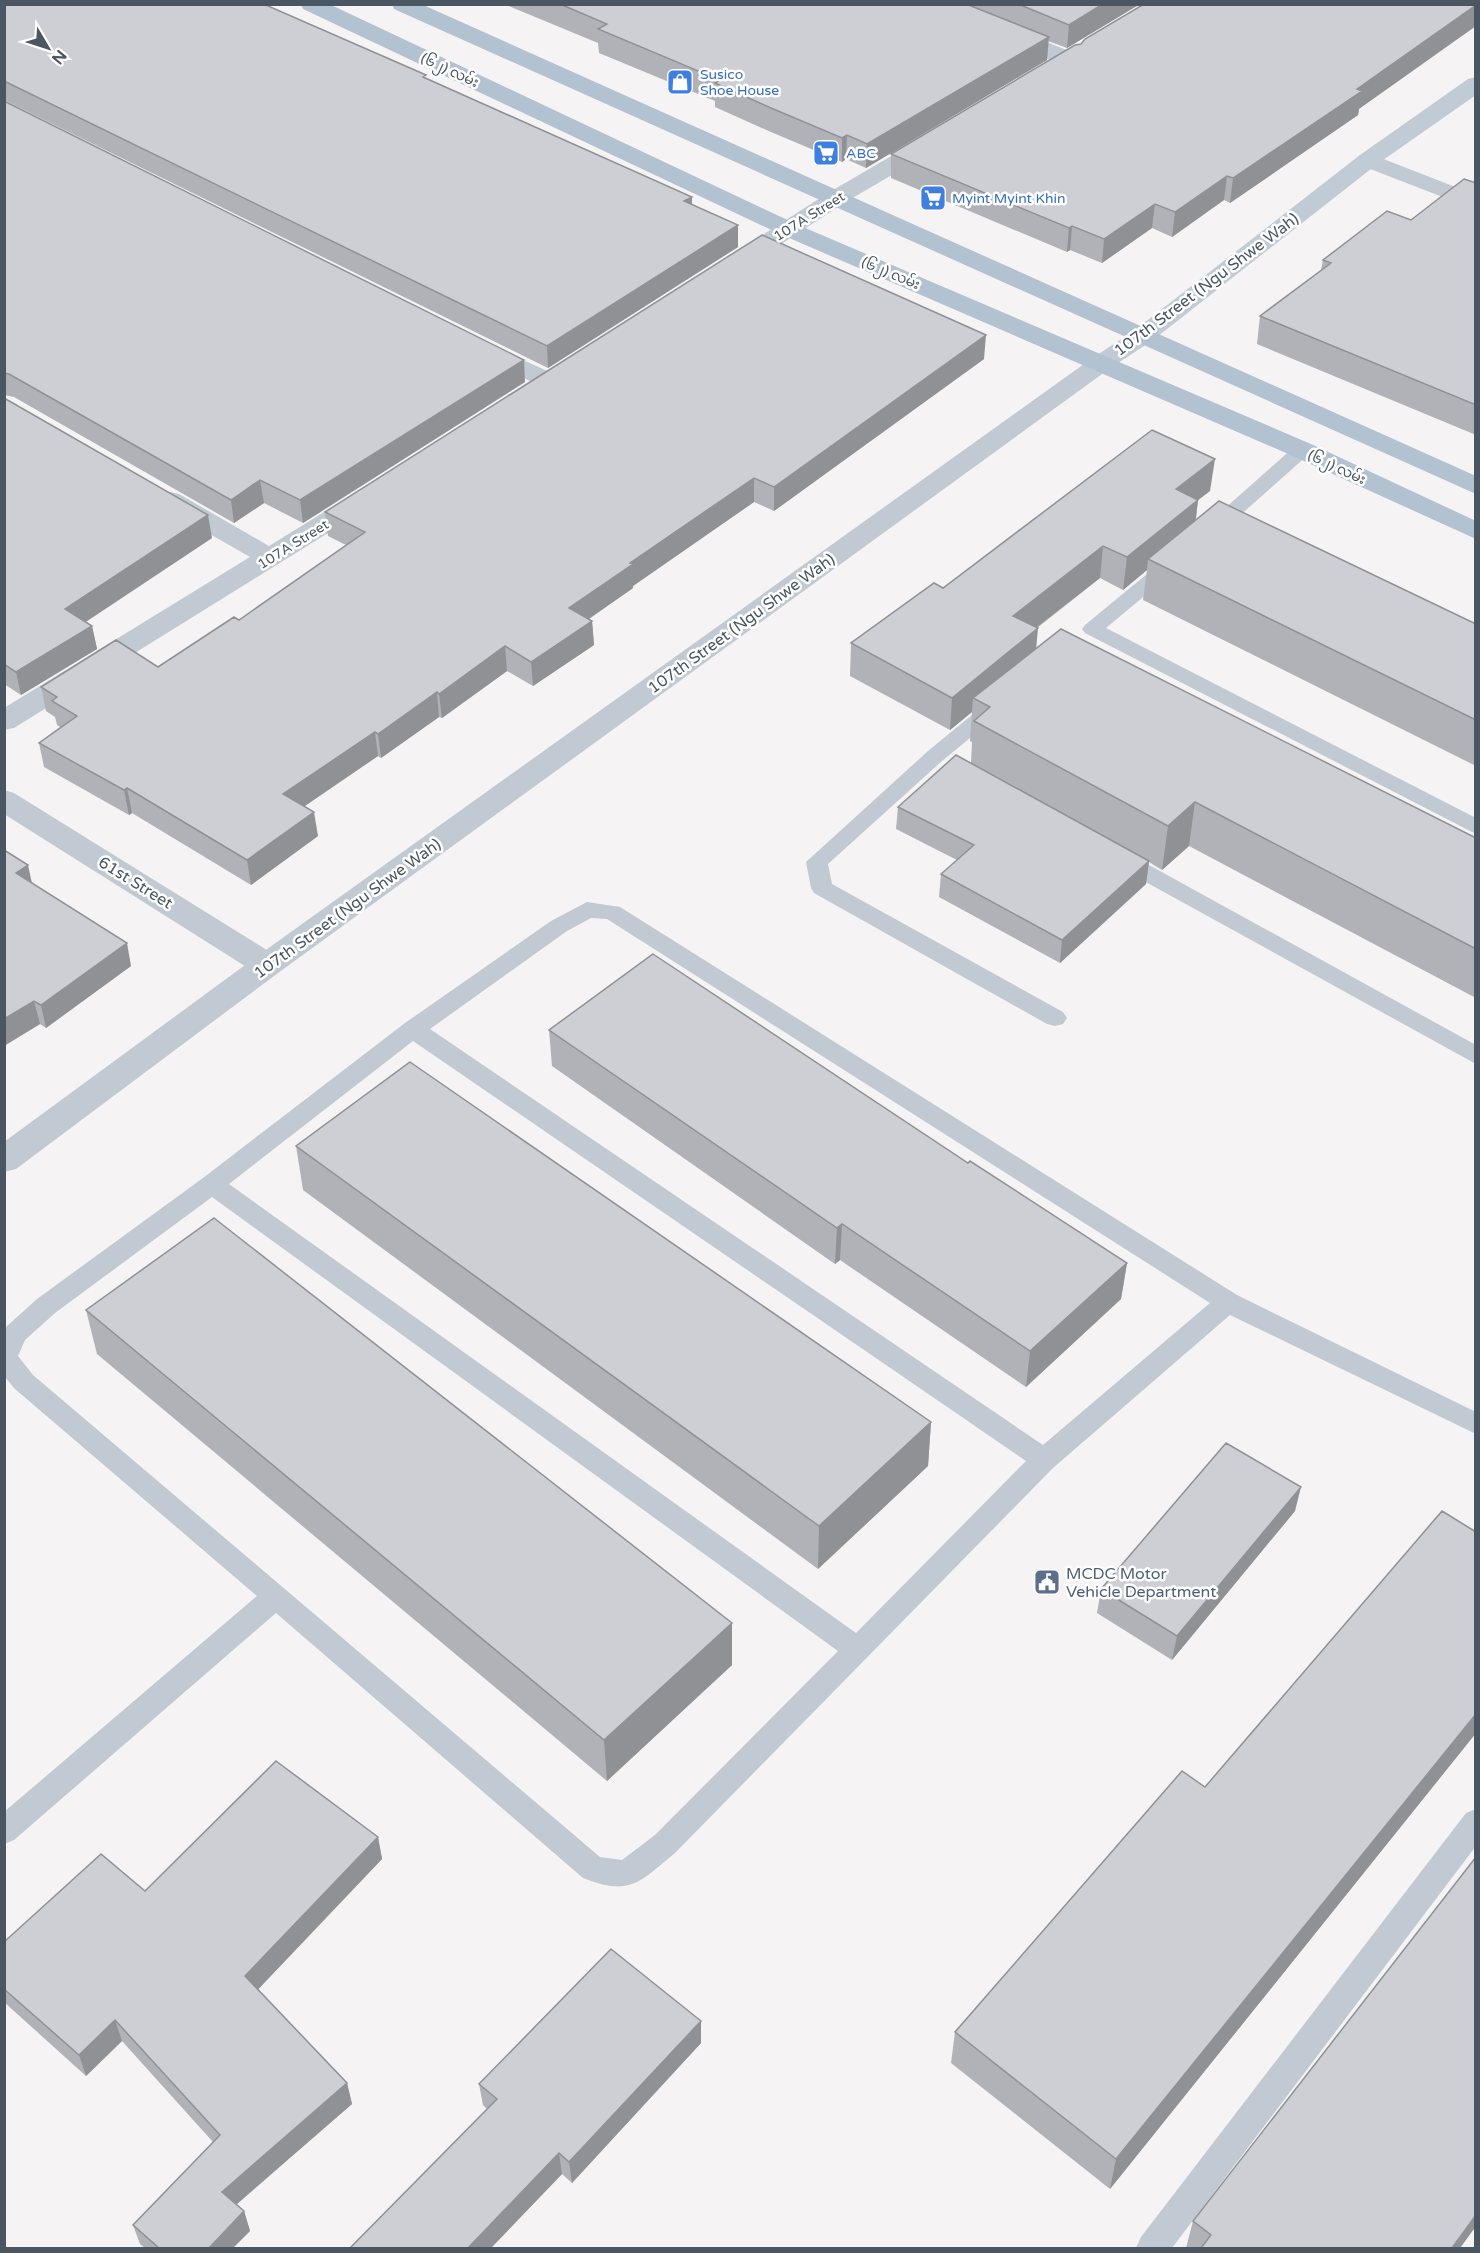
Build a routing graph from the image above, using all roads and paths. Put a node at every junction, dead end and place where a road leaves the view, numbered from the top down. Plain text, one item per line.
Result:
1 (311, 4) edge
2 (402, 4) edge
3 (933, 4) edge
4 (1040, 78) edge
5 (1476, 84) edge
6 (948, 132) edge
7 (1368, 160) junction
8 (836, 198) junction
9 (1476, 203) edge
10 (788, 229) junction
11 (718, 273) edge
12 (1144, 335) junction
13 (463, 339) edge
14 (1100, 364) junction
15 (549, 381) edge
16 (1302, 450) junction
17 (1476, 486) edge
18 (148, 487) edge
19 (380, 489) edge
20 (1476, 531) edge
21 (271, 558) junction
22 (1092, 629) junction
23 (1073, 644) edge
24 (1009, 696) edge
25 (4, 721) edge
26 (935, 756) junction
27 (956, 767) edge
28 (4, 800) edge
29 (1476, 827) edge
30 (1101, 848) edge
31 (267, 965) junction
32 (1054, 1018) dead end
33 (413, 1029) junction
34 (1476, 1056) edge
35 (4, 1160) edge
36 (212, 1184) junction
37 (1228, 1302) junction
38 (1476, 1424) edge
39 (1044, 1460) junction
40 (276, 1596) junction
41 (857, 1649) junction
42 (1476, 1822) edge
43 (4, 1831) edge
44 (1152, 2248) edge

1 - 10 main road, (၆၂) လမ်း
2 - 8 main road
3 - 4 street
5 - 7 main road, 107th Street (Ngu Shwe Wah)
6 - 8 street, 107A Street
7 - 9 street
7 - 12 main road, 107th Street (Ngu Shwe Wah)
8 - 10 street, 107A Street
8 - 12 main road
10 - 11 street, 107A Street
10 - 14 main road, (၆၂) လမ်း
12 - 14 main road, 107th Street (Ngu Shwe Wah)
12 - 17 main road
13 - 15 street
14 - 16 main road, (၆၂) လမ်း
14 - 31 street, 107th Street (Ngu Shwe Wah)
16 - 20 main road, (၆၂) လမ်း
16 - 22 lane
18 - 21 street
19 - 21 street, 107A Street
21 - 25 street, 107A Street
22 - 23 lane
22 - 29 lane
24 - 26 lane
26 - 27 lane
26 - 32 lane
28 - 31 street, 61st Street
30 - 34 lane
31 - 35 street, 107th Street (Ngu Shwe Wah)
33 - 36 lane
33 - 37 lane
33 - 39 lane
36 - 40 lane
36 - 41 lane
37 - 38 lane
37 - 39 lane
39 - 41 lane
40 - 41 lane
40 - 43 lane
42 - 44 lane

